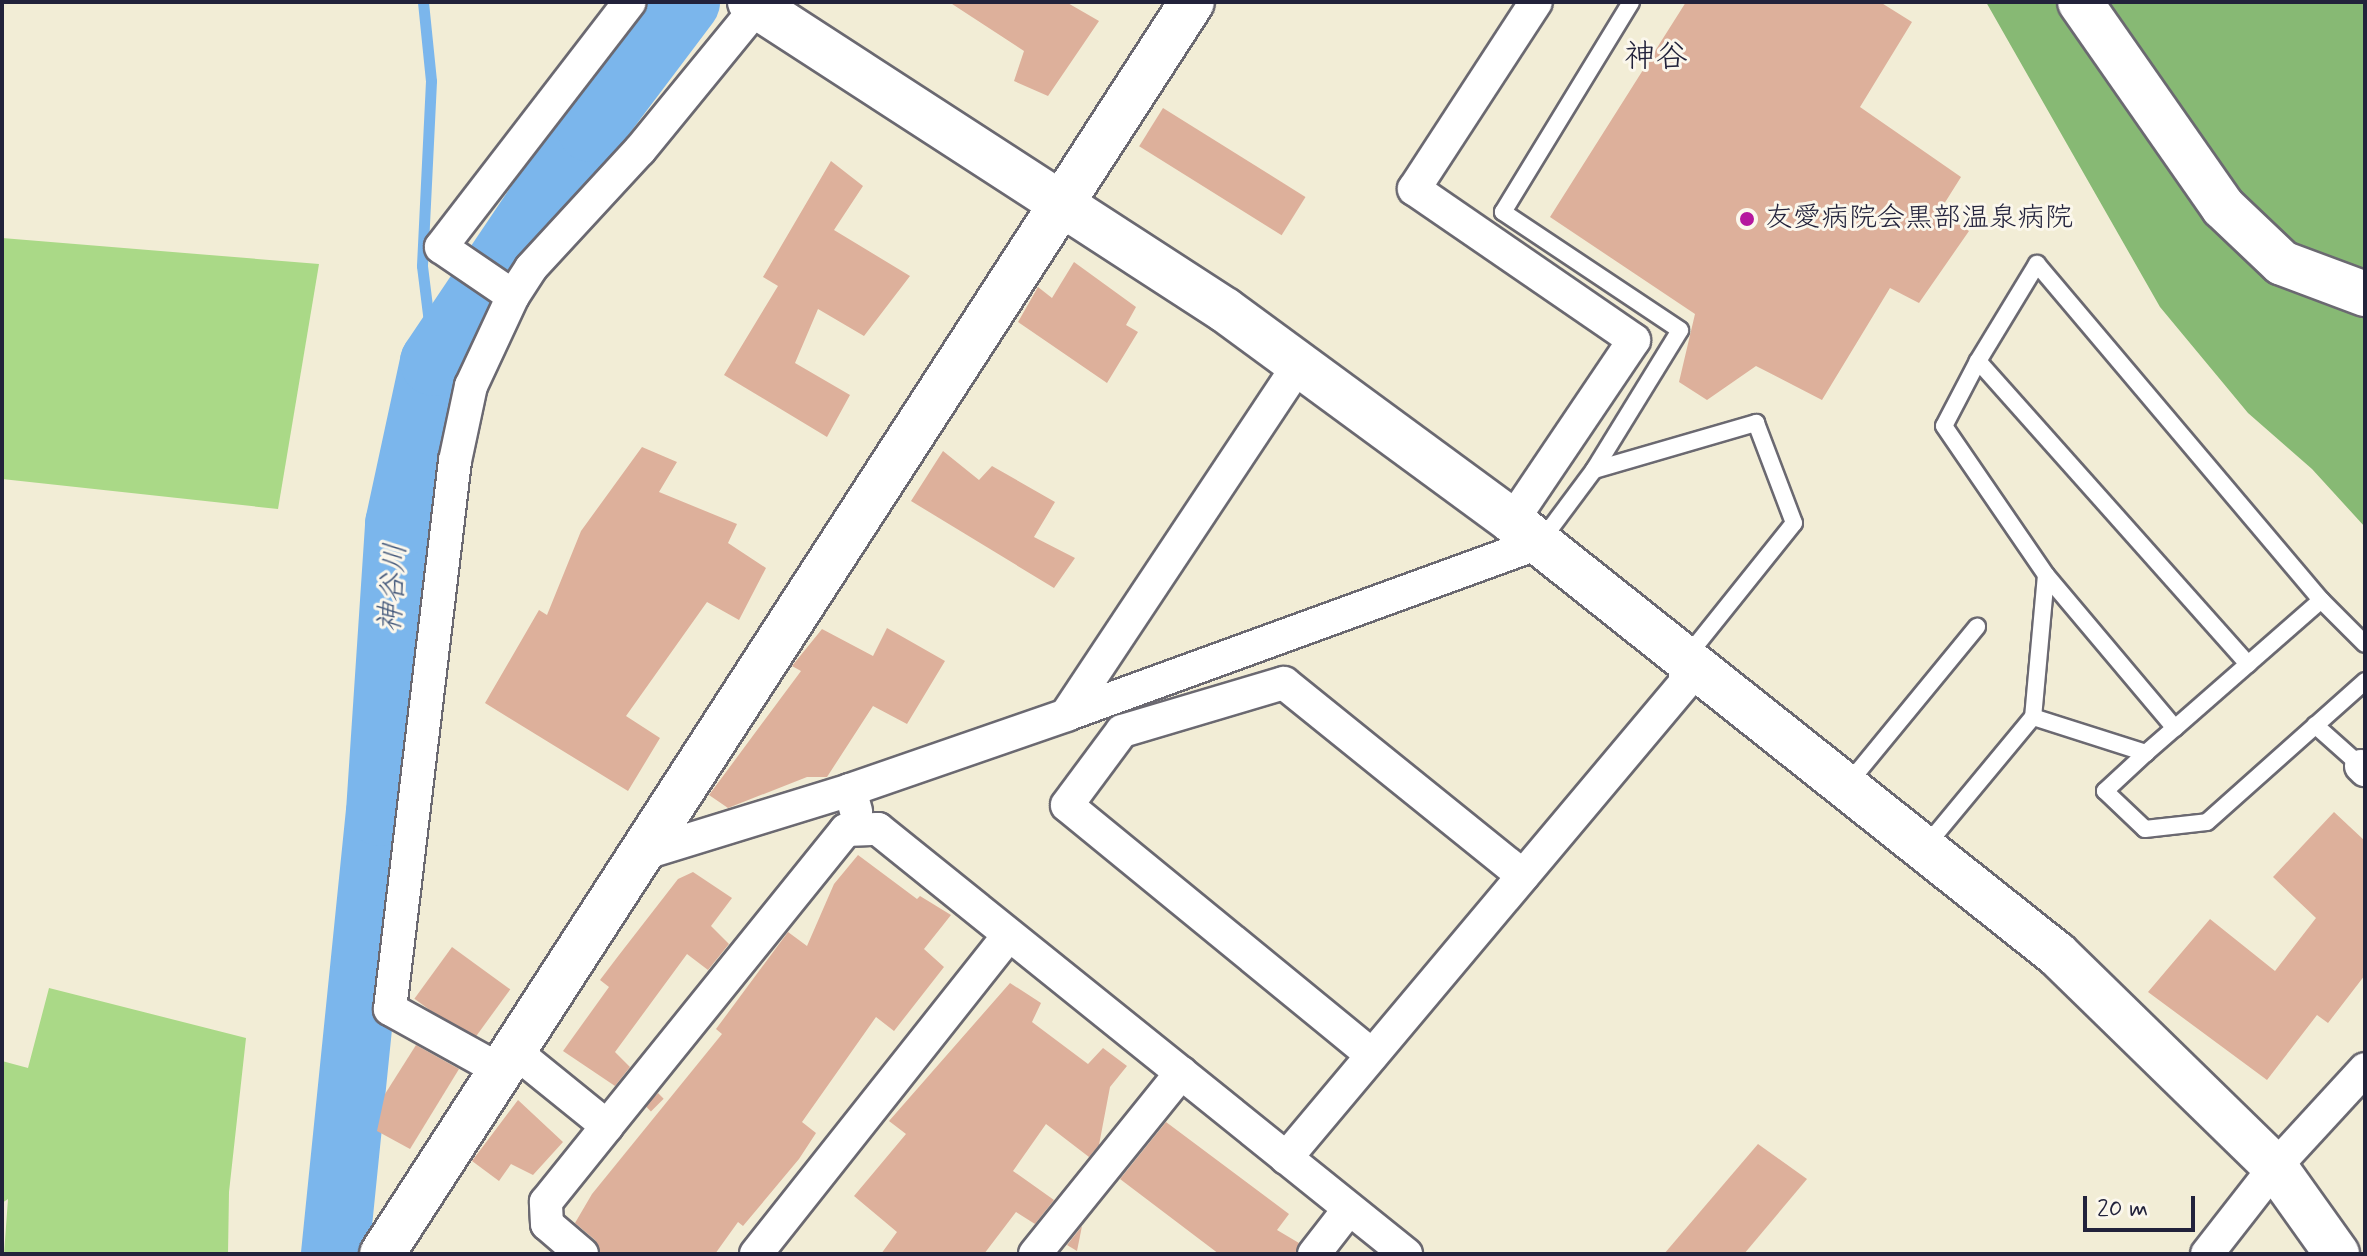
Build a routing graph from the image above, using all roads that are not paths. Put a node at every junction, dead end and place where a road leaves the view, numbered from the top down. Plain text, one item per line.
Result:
1 (630, 2) edge
2 (1192, 2) edge
3 (1536, 2) edge
4 (1631, 2) edge
5 (2080, 2) edge
6 (756, 4) edge
7 (1063, 202) junction
8 (2365, 294) edge
9 (513, 296) junction
10 (1978, 361) junction
11 (1299, 364) junction
12 (1594, 470) junction
13 (1526, 532) junction
14 (2046, 575) junction
15 (2321, 600) junction
16 (1977, 627) dead end
17 (2365, 644) edge
18 (1685, 659) junction
19 (2248, 664) junction
20 (2365, 681) edge
21 (1066, 715) junction
22 (2033, 717) junction
23 (2315, 725) junction
24 (2175, 728) junction
25 (2146, 753) junction
26 (2363, 768) edge
27 (1846, 786) junction
28 (850, 790) junction
29 (862, 830) junction
30 (1924, 848) junction
31 (639, 855) junction
32 (1523, 876) junction
33 (1008, 936) junction
34 (1372, 1055) junction
35 (507, 1060) junction
36 (2365, 1069) edge
37 (1181, 1073) junction
38 (607, 1126) junction
39 (1286, 1158) junction
40 (2275, 1167) junction
41 (1349, 1209) junction
42 (384, 1252) edge
43 (582, 1254) edge
44 (756, 1254) edge
45 (1035, 1254) edge
46 (1314, 1254) edge
47 (1406, 1254) edge
48 (2207, 1254) edge
49 (2337, 1254) edge

1 - 9 street
2 - 7 street
3 - 13 street
4 - 12 lane
5 - 8 street
6 - 7 street
6 - 9 street
7 - 11 street
7 - 31 street
9 - 35 street
10 - 14 lane
10 - 15 lane
10 - 19 lane
11 - 13 street
11 - 21 street
12 - 13 lane
12 - 18 lane
13 - 18 street
13 - 21 street
14 - 22 lane
14 - 24 lane
15 - 17 lane
15 - 19 lane
16 - 27 lane
18 - 27 street
18 - 32 street
19 - 24 lane
20 - 23 lane
21 - 28 street
22 - 25 lane
22 - 30 lane
23 - 25 lane
23 - 26 lane
24 - 25 lane
27 - 30 street
28 - 29 street
28 - 31 street
29 - 33 street
29 - 38 street
30 - 40 street
31 - 35 street
32 - 34 street
32 - 34 street
33 - 37 street
33 - 44 street
34 - 39 street
35 - 38 street
35 - 42 street
36 - 40 street
37 - 39 street
37 - 45 street
38 - 43 street
39 - 41 street
40 - 48 street
40 - 49 street
41 - 46 street
41 - 47 street

